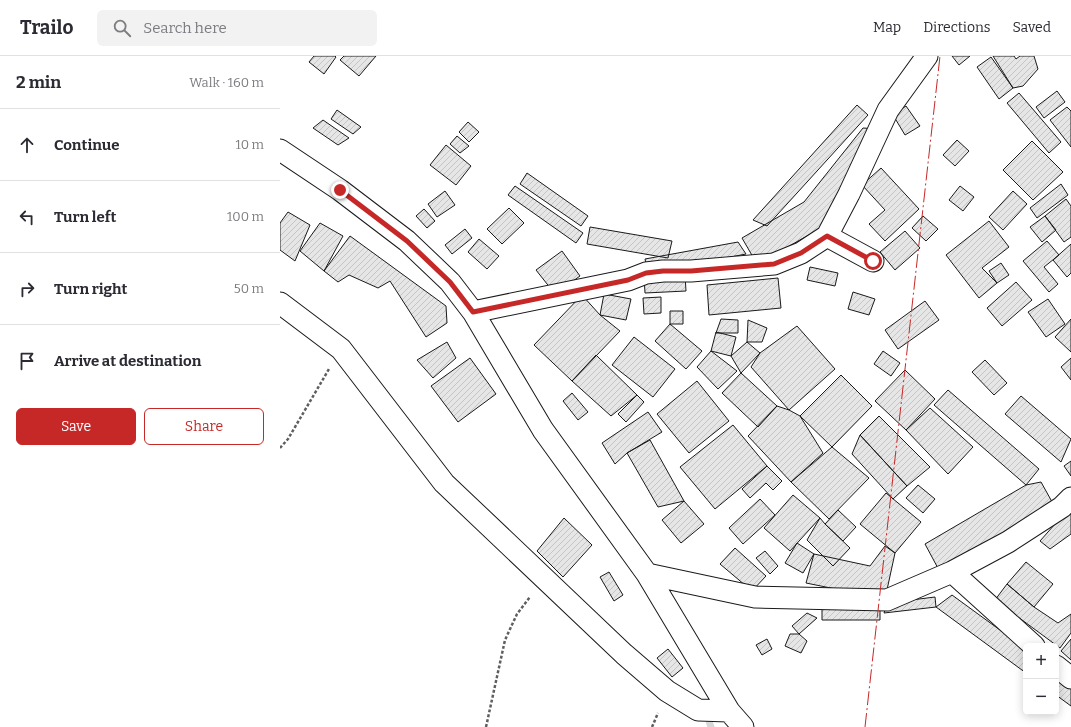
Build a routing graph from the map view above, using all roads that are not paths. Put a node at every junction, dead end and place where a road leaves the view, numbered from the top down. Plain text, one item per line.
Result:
1 (927, 56) edge
2 (280, 150) edge
3 (827, 236) junction
4 (873, 261) dead end
5 (280, 303) edge
6 (473, 312) junction
7 (1071, 498) edge
8 (952, 572) junction
9 (647, 574) junction
10 (1031, 643) edge
11 (1059, 668) edge
12 (1071, 678) edge
13 (729, 711) junction
14 (743, 727) edge

1 - 3 street
2 - 6 street
3 - 4 street
3 - 6 street
5 - 13 street
6 - 9 street
7 - 8 street
8 - 9 street
8 - 10 street
9 - 13 street
11 - 12 street
13 - 14 street

